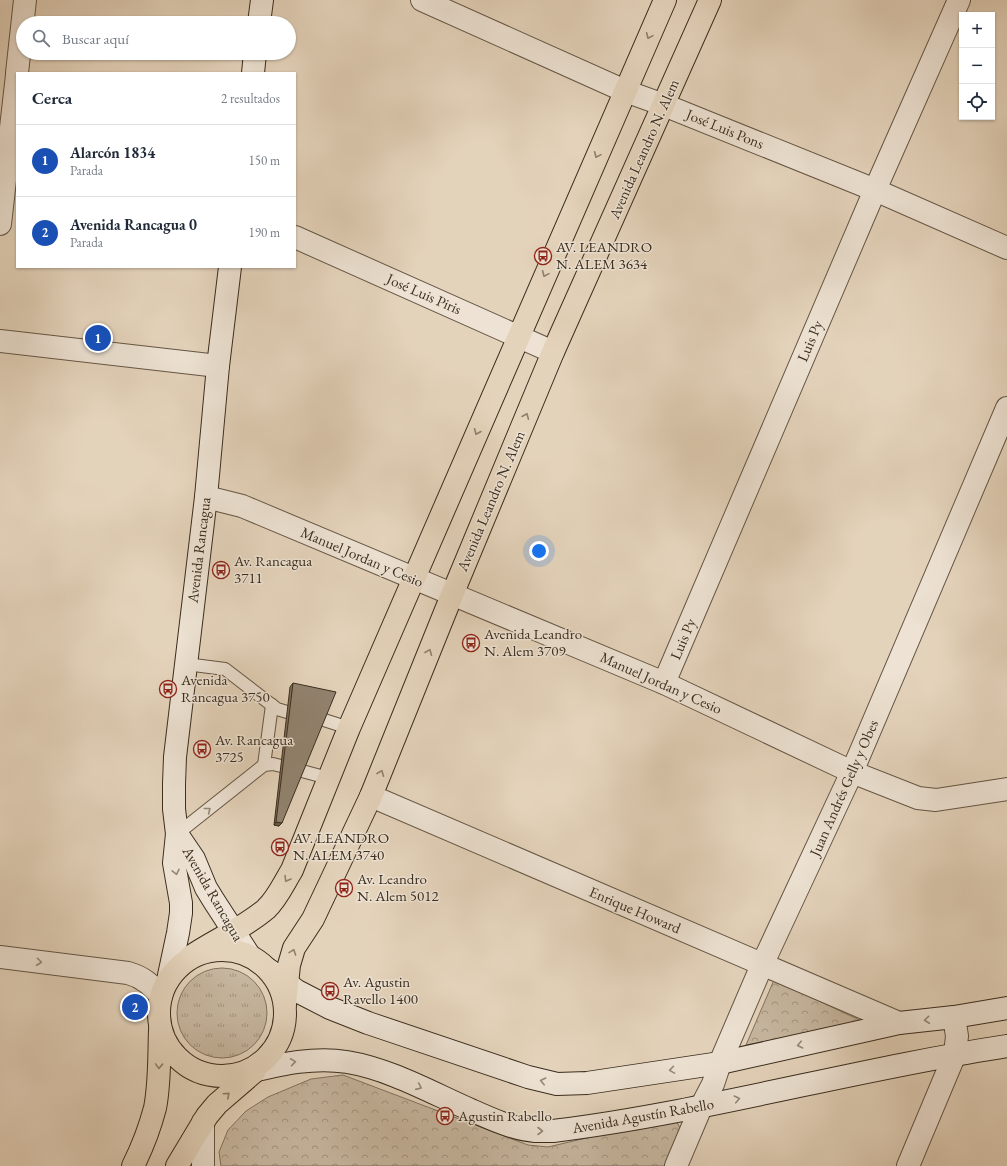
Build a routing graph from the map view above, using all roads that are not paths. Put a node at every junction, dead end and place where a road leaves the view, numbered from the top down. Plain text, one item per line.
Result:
1 (26, 0) edge
2 (262, 0) edge
3 (422, 0) edge
4 (665, 0) edge
5 (710, 0) edge
6 (959, 0) edge
7 (24, 16) edge
8 (260, 16) edge
9 (19, 60) edge
10 (254, 60) edge
11 (17, 72) edge
12 (253, 72) edge
13 (16, 83) edge
14 (625, 91) junction
15 (664, 105) junction
16 (875, 190) junction
17 (0, 224) edge
18 (296, 237) edge
19 (1007, 248) edge
20 (230, 268) edge
21 (518, 336) junction
22 (0, 342) edge
23 (553, 352) junction
24 (218, 366) junction
25 (1007, 408) edge
26 (206, 497) junction
27 (413, 578) junction
28 (452, 595) junction
29 (186, 664) junction
30 (664, 683) junction
31 (272, 705) junction
32 (287, 712) dead end
33 (324, 720) edge
34 (349, 728) junction
35 (264, 765) junction
36 (281, 766) edge
37 (302, 771) edge
38 (852, 772) junction
39 (328, 778) junction
40 (1007, 789) edge
41 (371, 796) junction
42 (177, 834) junction
43 (232, 932) junction
44 (249, 955) junction
45 (0, 957) edge
46 (190, 957) junction
47 (762, 965) junction
48 (164, 988) junction
49 (286, 994) junction
50 (1007, 1008) edge
51 (954, 1017) junction
52 (899, 1023) junction
53 (160, 1027) junction
54 (1007, 1046) edge
55 (955, 1054) junction
56 (720, 1063) junction
57 (252, 1069) junction
58 (701, 1107) junction
59 (203, 1122) junction
60 (133, 1165) edge
61 (177, 1166) edge
62 (203, 1166) edge
63 (676, 1166) edge
64 (908, 1166) edge

1 - 7 street
2 - 8 street
3 - 14 street, José Luis Pons
4 -> 14 main road
5 - 15 main road, Avenida Leandro N. Alem
6 - 16 street, Luis Py
9 - 11 street
10 - 12 street
13 - 17 street
14 - 15 street, José Luis Pons
14 -> 21 main road
15 - 16 street, José Luis Pons
15 - 23 main road, Avenida Leandro N. Alem
16 - 19 street, José Luis Pons
16 - 30 street, Luis Py
18 - 21 street, José Luis Piris
20 - 24 street, Avenida Rancagua
21 - 23 street, José Luis Piris
21 -> 27 main road
22 - 24 street
28 -> 23 main road, Avenida Leandro N. Alem
24 - 26 street, Avenida Rancagua
25 - 38 street, Juan Andrés Gelly y Obes
26 - 27 street, Manuel Jordan y Cesio
26 - 29 street, Avenida Rancagua
27 - 28 street, Manuel Jordan y Cesio
27 - 34 main road
28 - 30 street, Manuel Jordan y Cesio
41 -> 28 main road, Avenida Leandro N. Alem
29 - 31 lane
29 - 42 street, Avenida Rancagua
30 - 38 street, Manuel Jordan y Cesio
31 - 32 lane
31 - 35 lane
33 - 34 lane
34 - 39 main road
35 - 36 lane
42 -> 35 lane
37 - 39 lane
38 - 40 street, Manuel Jordan y Cesio
38 - 47 street, Juan Andrés Gelly y Obes
39 -> 43 main road
41 - 47 street, Enrique Howard
49 -> 41 main road, Avenida Leandro N. Alem
42 - 43 street, Avenida Rancagua
42 -> 48 street, Avenida Rancagua
43 - 44 street, Avenida Rancagua
43 - 46 main road
44 - 46 main road
44 - 49 main road
45 -> 48 street
46 - 48 main road
47 - 52 street, Enrique Howard
47 - 56 street, Juan Andrés Gelly y Obes
48 - 53 main road
56 -> 49 street
49 - 57 main road
50 - 51 street
51 -> 52 street
51 - 55 street
52 -> 56 street
53 - 57 main road
53 -> 60 main road
54 - 55 street, Avenida Agustín Rabello
58 -> 55 street, Avenida Agustín Rabello
55 - 64 street
56 - 58 street, Juan Andrés Gelly y Obes
57 -> 58 street, Avenida Agustín Rabello
59 -> 57 main road
58 - 63 street, Juan Andrés Gelly y Obes
59 - 61 main road
59 - 62 street

